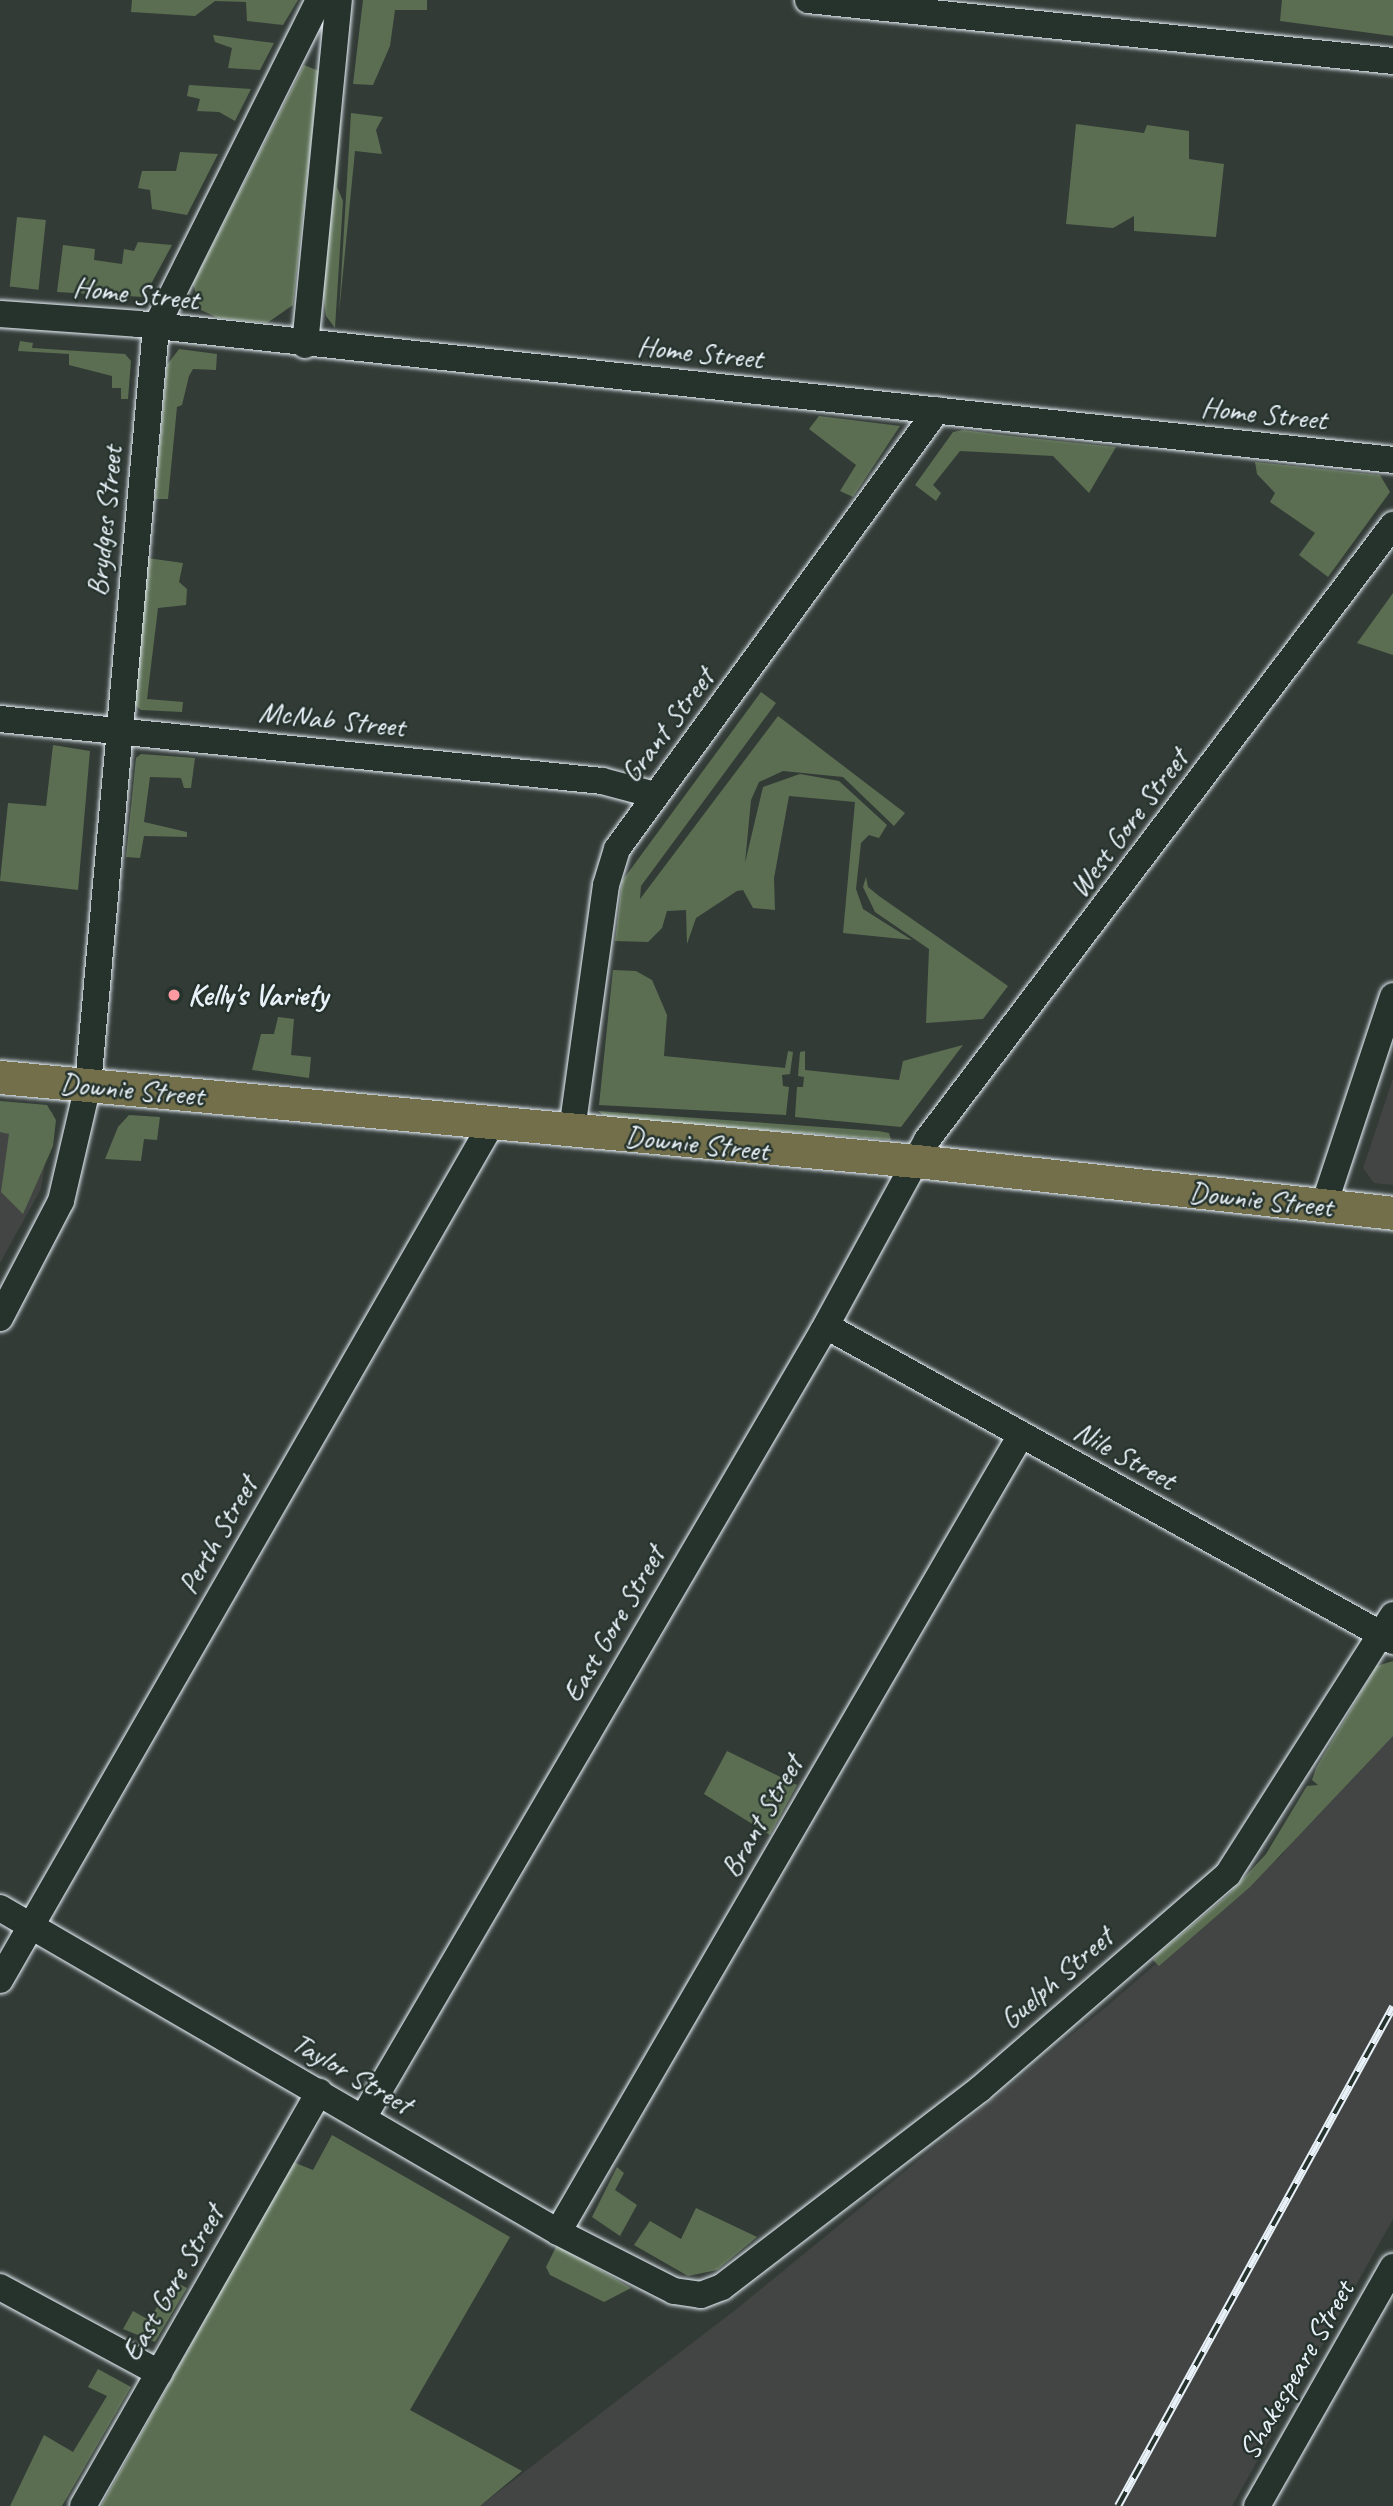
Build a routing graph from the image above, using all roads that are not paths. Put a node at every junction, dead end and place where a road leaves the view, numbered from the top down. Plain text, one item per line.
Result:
1 (319, 0) edge
2 (339, 0) edge
3 (807, 0) edge
4 (1393, 61) edge
5 (0, 314) edge
6 (156, 327) junction
7 (305, 345) junction
8 (936, 410) junction
9 (1393, 460) edge
10 (1393, 525) edge
11 (0, 719) edge
12 (117, 730) junction
13 (655, 795) junction
14 (1393, 996) edge
15 (0, 1077) edge
16 (88, 1085) junction
17 (492, 1123) junction
18 (572, 1130) junction
19 (916, 1161) junction
20 (1324, 1205) junction
21 (1393, 1213) edge
22 (0, 1318) edge
23 (826, 1326) junction
24 (1021, 1435) junction
25 (1389, 1630) edge
26 (0, 1908) edge
27 (31, 1926) junction
28 (0, 1980) edge
29 (319, 2092) junction
30 (363, 2118) junction
31 (558, 2231) junction
32 (1393, 2267) edge
33 (0, 2287) edge
34 (674, 2291) joint
35 (159, 2373) junction
36 (82, 2506) edge
37 (1256, 2506) edge

1 - 6 street, Brydges Street
2 - 7 street
3 - 4 street
5 - 6 street, Home Street
6 - 7 street, Home Street
6 - 12 street, Brydges Street
7 - 8 street, Home Street
8 - 9 street, Home Street
8 - 13 street, Grant Street
10 - 19 street, West Gore Street
11 - 12 street, McNab Street
12 - 13 street, McNab Street
12 - 16 street, Brydges Street
13 - 18 street, Grant Street
14 - 20 street
15 - 16 main road, Downie Street
16 - 17 main road, Downie Street
16 - 22 street, Brydges Street
17 - 18 main road, Downie Street
17 - 27 street, Perth Street
18 - 19 main road, Downie Street
19 - 20 main road, Downie Street
19 - 23 street, East Gore Street
20 - 21 main road, Downie Street
23 - 24 street, Nile Street
23 - 30 street, East Gore Street
24 - 25 street, Nile Street
24 - 31 street, Brant Street
25 - 34 street, Guelph Street
26 - 27 street, Taylor Street
27 - 28 street, Perth Street
27 - 29 street, Taylor Street
29 - 30 street, Taylor Street
29 - 35 street, East Gore Street
30 - 31 street, Taylor Street
31 - 34 street, Taylor Street
32 - 37 street, Shakespeare Street
33 - 35 street
35 - 36 street, East Gore Street

